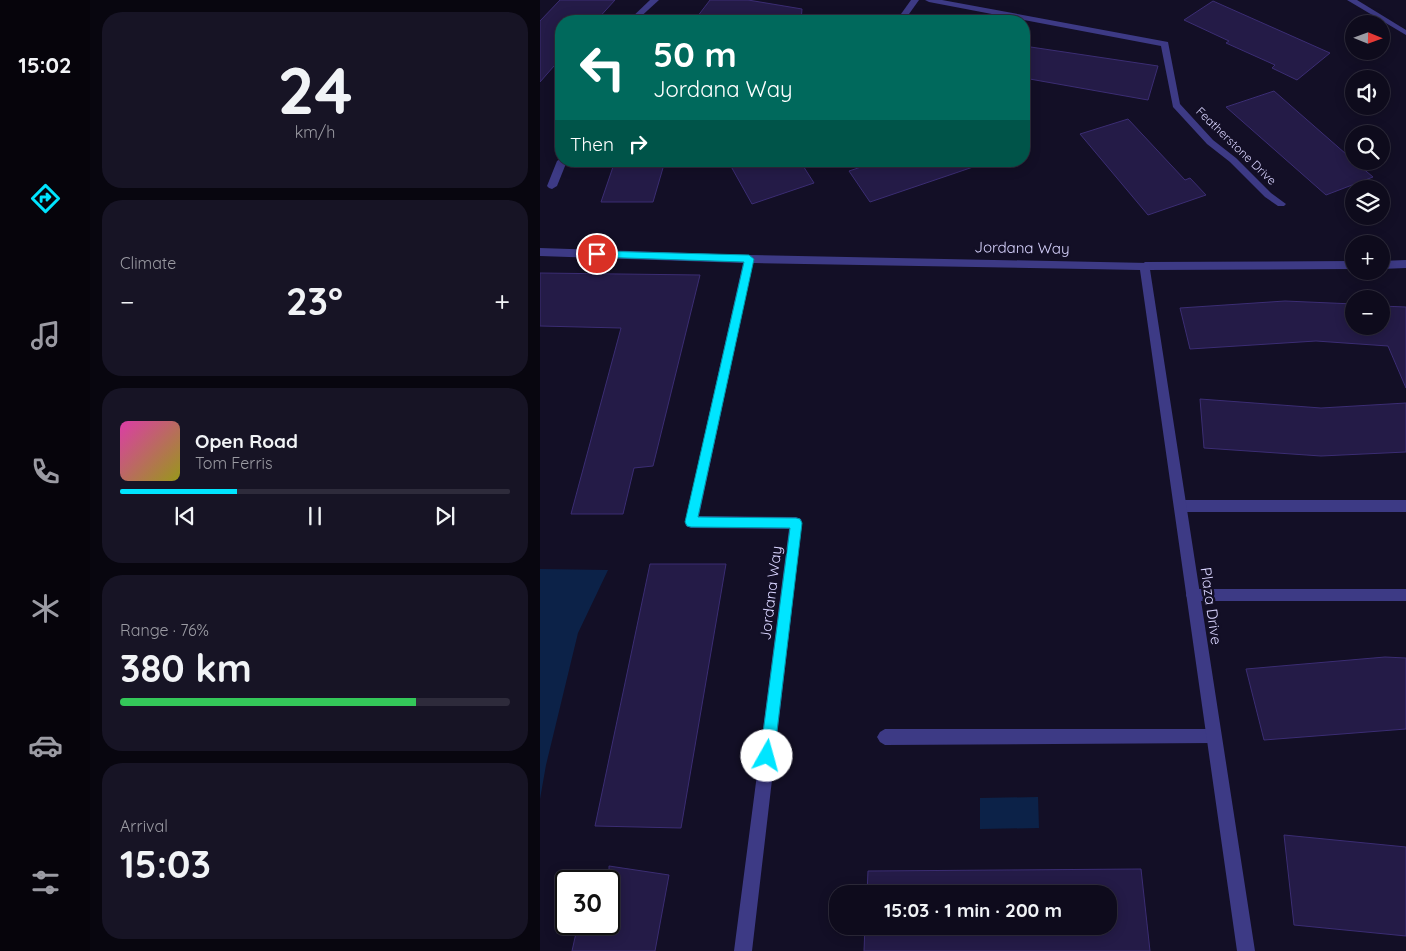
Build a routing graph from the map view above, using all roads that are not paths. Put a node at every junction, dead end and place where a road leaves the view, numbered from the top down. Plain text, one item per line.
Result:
1 (655, 0) edge
2 (915, 0) edge
3 (929, 0) edge
4 (1352, 0) edge
5 (639, 15) edge
6 (904, 15) edge
7 (1009, 15) edge
8 (1030, 19) edge
9 (1406, 33) edge
10 (560, 167) edge
11 (552, 186) dead end
12 (1281, 204) dead end
13 (540, 252) edge
14 (749, 259) junction
15 (1390, 264) edge
16 (1406, 264) edge
17 (1345, 265) edge
18 (1145, 266) junction
19 (1180, 506) junction
20 (1406, 506) edge
21 (1193, 595) junction
22 (1406, 595) edge
23 (1214, 736) junction
24 (885, 737) dead end
25 (743, 951) edge
26 (1246, 951) edge

1 - 5 street
2 - 6 street
3 - 7 street, Featherstone Drive
4 - 9 street
8 - 12 street, Featherstone Drive
10 - 11 street
13 - 14 street, Jordana Way
14 - 18 street, Jordana Way
14 - 25 street, Jordana Way
15 - 16 street
17 - 18 street, Jordana Way
18 - 19 street, Plaza Drive
19 - 20 street
19 - 21 street, Plaza Drive
21 - 22 street
21 - 23 street, Plaza Drive
23 - 24 street
23 - 26 street, Plaza Drive

